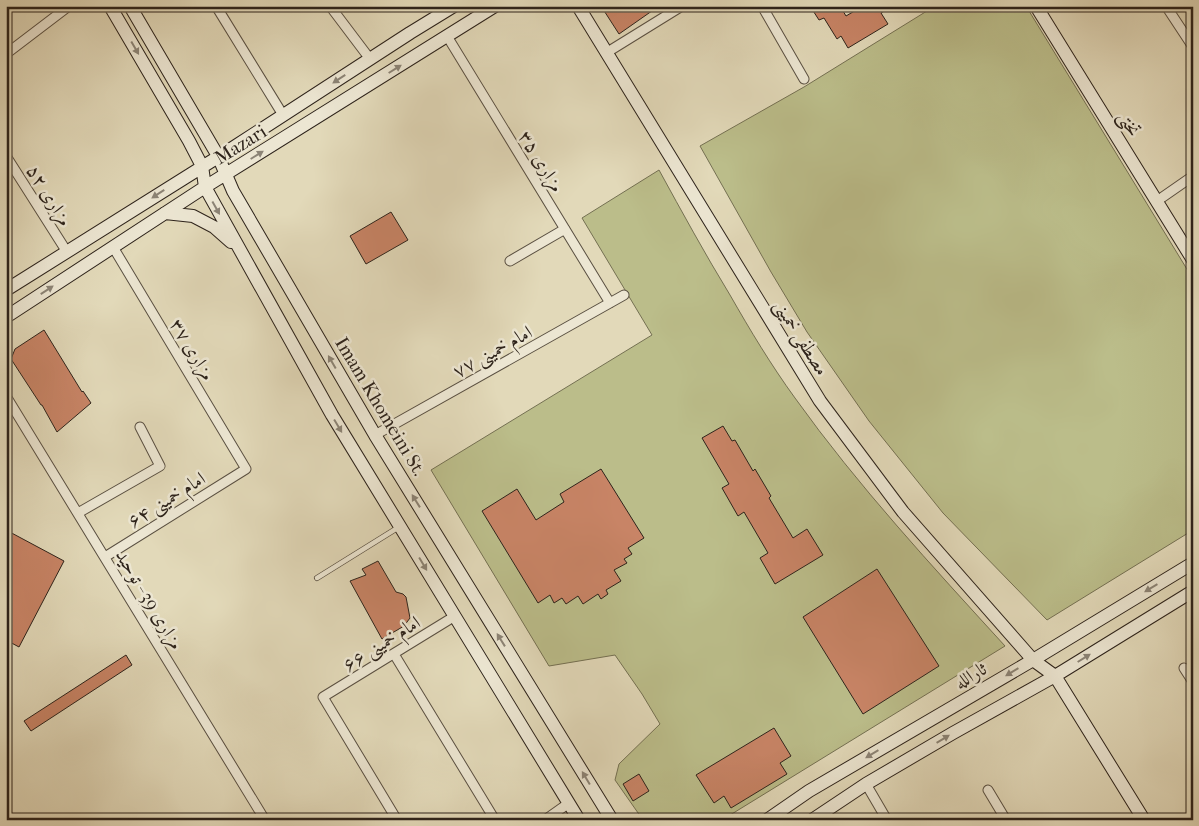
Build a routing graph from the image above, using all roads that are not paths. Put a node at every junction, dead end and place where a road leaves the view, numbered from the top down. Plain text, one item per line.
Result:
1 (69, 6) edge
2 (110, 6) edge
3 (130, 6) edge
4 (216, 6) edge
5 (330, 6) edge
6 (454, 6) edge
7 (495, 6) edge
8 (578, 6) edge
9 (682, 6) edge
10 (762, 6) edge
11 (1036, 6) edge
12 (1166, 6) edge
13 (447, 36) junction
14 (1193, 47) edge
15 (606, 53) junction
16 (6, 54) edge
17 (370, 59) junction
18 (804, 78) dead end
19 (283, 115) junction
20 (6, 156) edge
21 (218, 156) junction
22 (202, 166) junction
23 (10, 169) edge
24 (225, 175) junction
25 (1193, 176) edge
26 (205, 187) junction
27 (1157, 202) junction
28 (165, 213) junction
29 (565, 229) junction
30 (113, 247) junction
31 (239, 248) junction
32 (67, 252) junction
33 (1193, 260) edge
34 (510, 261) dead end
35 (6, 290) edge
36 (624, 295) dead end
37 (610, 303) junction
38 (6, 317) edge
39 (6, 396) edge
40 (140, 427) dead end
41 (375, 435) junction
42 (246, 469) joint
43 (78, 513) junction
44 (400, 526) junction
45 (104, 557) junction
46 (1193, 563) edge
47 (317, 578) dead end
48 (1193, 591) edge
49 (455, 616) junction
50 (394, 654) junction
51 (1033, 660) junction
52 (1184, 668) dead end
53 (1055, 676) junction
54 (1193, 682) edge
55 (866, 784) junction
56 (988, 790) dead end
57 (569, 803) junction
58 (265, 820) edge
59 (398, 820) edge
60 (495, 820) edge
61 (545, 820) edge
62 (580, 820) edge
63 (612, 820) edge
64 (767, 820) edge
65 (812, 820) edge
66 (887, 820) edge
67 (1006, 820) edge
68 (1144, 820) edge

1 - 16 street
2 -> 22 main road
3 - 21 main road, Imam Khomeini St.
4 - 19 street
5 - 17 street
6 - 17 main road, Mazari
7 - 13 main road, Mazari
8 - 15 main road, مصطفی خمینی
9 - 15 street
10 - 18 street
11 - 27 main road, تختی
12 - 14 street
24 -> 13 main road, Mazari
13 - 29 street, مزاری ۳۵
15 - 51 main road, مصطفی خمینی
17 -> 19 main road, Mazari
19 - 21 main road, Mazari
20 - 23 street, مزاری ۵۲
21 - 22 main road, Mazari
21 - 24 main road, Imam Khomeini St.
22 - 26 main road
22 -> 32 main road, Mazari
23 - 32 street, مزاری ۵۲
24 - 26 main road, Mazari
41 -> 24 main road, Imam Khomeini St.
25 - 27 street
26 - 28 main road, Mazari
26 -> 31 main road
27 - 33 main road, تختی
28 - 30 main road, Mazari
28 - 31 main road
29 - 34 street
29 - 37 street, مزاری ۳۵
38 -> 30 main road, Mazari
30 - 42 street, مزاری ۳۷
31 -> 44 main road
32 - 35 main road, Mazari
36 - 37 street, امام خمینی ۷۷
37 - 41 street, امام خمینی ۷۷
39 - 43 street, مزاری 39 - توحید
40 - 43 street
63 -> 41 main road, Imam Khomeini St.
42 - 45 street, امام خمینی ۶۴
43 - 45 street, مزاری 39 - توحید
44 - 47 lane
44 -> 49 main road
45 - 58 street, مزاری 39 - توحید
46 -> 51 main road, ثارالله
53 -> 48 main road
49 - 50 street, امام خمینی ۶۶
49 - 57 main road
50 - 59 street, امام خمینی ۶۶
50 - 60 street
51 - 53 main road, مصطفی خمینی
51 -> 64 main road, ثارالله
52 - 54 street
55 -> 53 main road
53 - 68 main road
55 - 65 main road
55 - 66 street
56 - 67 street
57 - 61 street
57 - 62 main road

